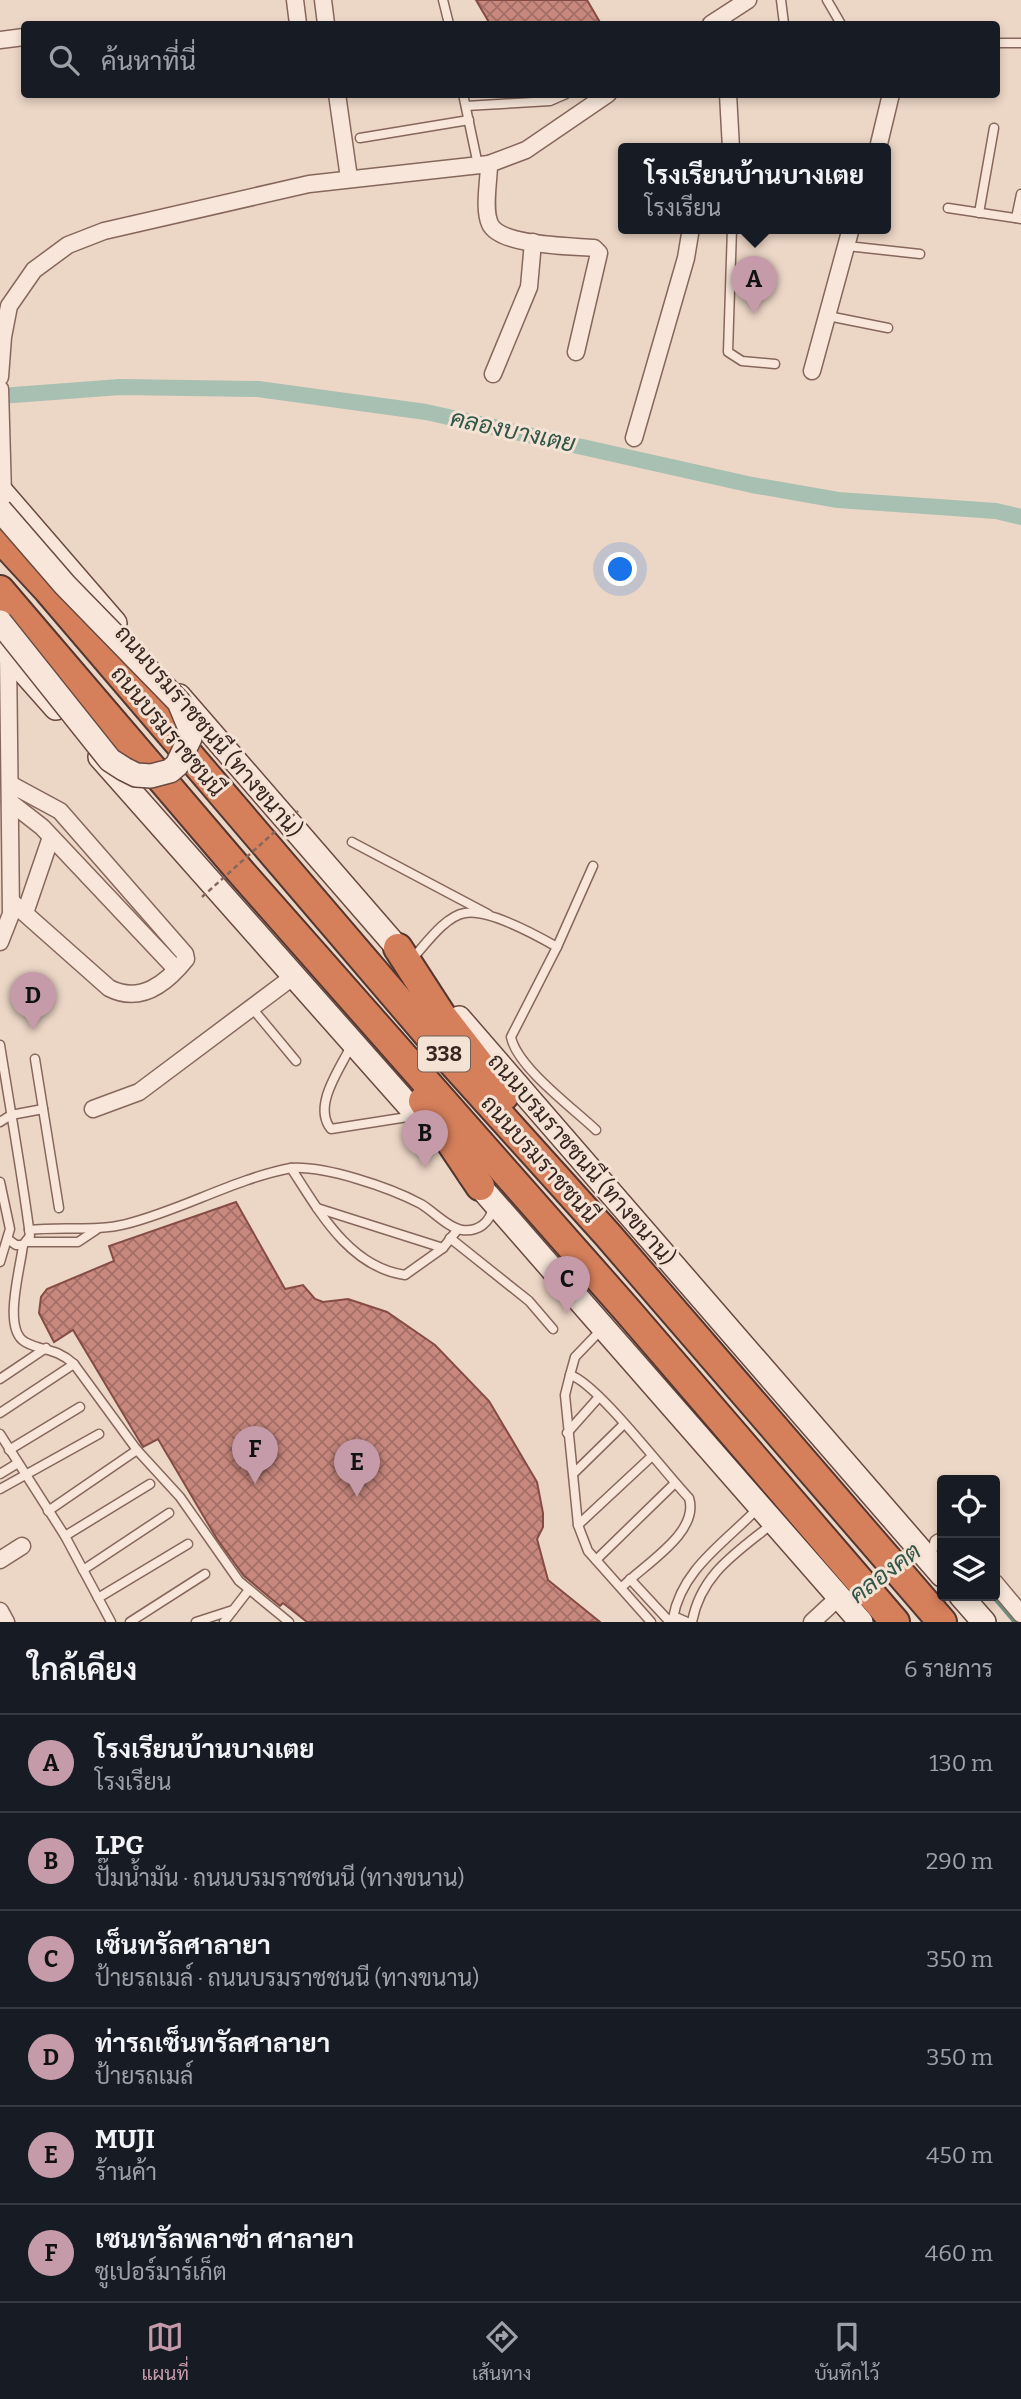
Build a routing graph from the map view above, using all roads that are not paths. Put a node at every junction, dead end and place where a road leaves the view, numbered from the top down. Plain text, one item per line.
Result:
1 (295, 0) edge
2 (323, 0) edge
3 (443, 0) edge
4 (748, 0) edge
5 (781, 0) edge
6 (827, 0) edge
7 (298, 21) edge
8 (326, 21) edge
9 (448, 21) edge
10 (720, 21) edge
11 (784, 21) edge
12 (839, 21) edge
13 (21, 37) edge
14 (0, 40) edge
15 (1000, 43) dead end
16 (1021, 43) edge
17 (338, 98) edge
18 (464, 98) edge
19 (558, 98) edge
20 (602, 98) edge
21 (728, 98) edge
22 (890, 98) edge
23 (466, 106) junction
24 (469, 120) junction
25 (994, 128) dead end
26 (360, 138) dead end
27 (732, 143) edge
28 (879, 143) edge
29 (483, 164) junction
30 (349, 178) junction
31 (1021, 194) edge
32 (948, 208) dead end
33 (979, 213) junction
34 (1018, 219) edge
35 (690, 234) edge
36 (732, 234) edge
37 (849, 234) edge
38 (533, 242) junction
39 (846, 246) junction
40 (920, 254) dead end
41 (828, 316) junction
42 (888, 328) dead end
43 (576, 352) dead end
44 (775, 364) dead end
45 (812, 371) dead end
46 (493, 374) dead end
47 (0, 377) edge
48 (0, 390) edge
49 (1, 406) edge
50 (634, 438) dead end
51 (1, 498) edge
52 (0, 538) edge
53 (0, 590) edge
54 (0, 622) edge
55 (4, 650) edge
56 (10, 783) junction
57 (10, 802) junction
58 (51, 837) junction
59 (352, 842) dead end
60 (593, 866) dead end
61 (124, 884) junction
62 (108, 897) junction
63 (12, 901) junction
64 (25, 913) junction
65 (497, 919) junction
66 (0, 942) edge
67 (557, 947) junction
68 (404, 954) junction
69 (175, 968) junction
70 (293, 976) junction
71 (252, 1008) junction
72 (368, 1016) junction
73 (353, 1042) junction
74 (0, 1045) edge
75 (35, 1059) dead end
76 (296, 1061) dead end
77 (43, 1109) junction
78 (93, 1109) dead end
79 (12, 1115) junction
80 (417, 1115) junction
81 (0, 1122) edge
82 (596, 1130) dead end
83 (291, 1168) junction
84 (0, 1182) edge
85 (487, 1194) junction
86 (572, 1194) junction
87 (59, 1208) dead end
88 (317, 1208) junction
89 (27, 1228) junction
90 (10, 1229) junction
91 (458, 1229) junction
92 (96, 1230) junction
93 (450, 1238) junction
94 (9, 1240) junction
95 (25, 1243) junction
96 (443, 1248) junction
97 (0, 1262) edge
98 (604, 1327) junction
99 (552, 1329) dead end
100 (46, 1348) junction
101 (75, 1364) junction
102 (570, 1376) junction
103 (0, 1380) edge
104 (599, 1397) junction
105 (80, 1407) dead end
106 (0, 1413) edge
107 (623, 1425) junction
108 (567, 1433) junction
109 (0, 1434) edge
110 (99, 1434) dead end
111 (9, 1450) junction
112 (137, 1450) junction
113 (651, 1457) junction
114 (19, 1463) junction
115 (574, 1473) junction
116 (0, 1474) edge
117 (27, 1476) junction
118 (675, 1483) junction
119 (150, 1484) dead end
120 (0, 1489) edge
121 (48, 1511) junction
122 (169, 1513) dead end
123 (767, 1514) junction
124 (578, 1525) junction
125 (65, 1536) junction
126 (188, 1544) dead end
127 (933, 1544) edge
128 (22, 1546) dead end
129 (0, 1560) edge
130 (596, 1560) junction
131 (83, 1570) junction
132 (205, 1573) dead end
133 (630, 1579) junction
134 (621, 1588) junction
135 (1000, 1589) edge
136 (248, 1591) junction
137 (98, 1598) junction
138 (842, 1600) junction
139 (965, 1601) edge
140 (0, 1611) edge
141 (233, 1611) junction
142 (1021, 1614) edge
143 (669, 1620) edge
144 (6, 1622) edge
145 (111, 1622) edge
146 (130, 1622) edge
147 (196, 1622) edge
148 (224, 1622) edge
149 (289, 1622) edge
150 (651, 1622) edge
151 (687, 1622) edge
152 (692, 1622) edge
153 (812, 1622) edge
154 (861, 1622) edge
155 (895, 1622) edge
156 (942, 1622) edge
157 (984, 1622) edge

1 - 7 street
2 - 8 street
3 - 9 lane
4 - 10 street
5 - 11 lane
6 - 12 lane
13 - 14 street
15 - 16 lane
17 - 30 street
18 - 23 lane
19 - 23 lane
20 - 29 street
21 - 27 street
22 - 28 street
23 - 24 lane
24 - 26 lane
24 - 29 lane
25 - 33 lane
29 - 30 street
29 - 38 street
30 - 47 street
31 - 34 lane
32 - 33 lane
33 - 34 lane
35 - 50 street
36 - 44 lane
37 - 39 street
38 - 43 street
38 - 46 street
39 - 40 lane
39 - 41 street
41 - 42 lane
41 - 45 street
48 - 49 street
49 - 51 street
51 - 54 main road, bridge
51 - 68 main road, ถนนบรมราชชนนี (ทางขนาน) / 338
52 - 86 highway, ถนนบรมราชชนนี / 338
53 - 72 highway, ถนนบรมราชชนนี / 338
55 - 56 street
55 - 70 main road, 338
56 - 57 street
56 - 61 street
57 - 58 street
57 - 63 street
58 - 62 street
58 - 64 street
59 - 65 lane
60 - 67 lane
61 - 62 street
61 - 69 street
62 - 69 street
63 - 64 street
63 - 66 street
64 - 69 street
65 - 67 lane
65 - 68 lane
67 - 82 lane
68 - 86 highway
68 - 127 main road, ถนนบรมราชชนนี (ทางขนาน) / 338
70 - 71 street
70 - 73 main road, 338
71 - 76 lane
71 - 78 street
72 - 85 highway
72 - 155 highway, ถนนบรมราชชนนี / 338
73 - 80 main road, 338
73 - 80 lane
74 - 79 lane
75 - 77 lane
77 - 79 lane
77 - 87 lane
79 - 81 lane
79 - 89 lane
80 - 85 main road, 338
83 - 88 lane
83 - 91 lane
83 - 92 lane
84 - 90 lane
85 - 91 lane
85 - 98 main road, 338
86 - 156 highway, ถนนบรมราชชนนี / 338
88 - 96 lane
88 - 96 lane
89 - 90 lane
89 - 92 lane
89 - 95 lane
90 - 94 lane
91 - 93 lane
92 - 95 lane
93 - 96 lane
93 - 99 lane
94 - 95 lane
94 - 97 lane
95 - 100 lane
98 - 102 lane
98 - 123 main road, 338
100 - 101 lane
100 - 103 lane
101 - 106 lane
101 - 112 lane
102 - 104 lane
102 - 108 lane
104 - 107 lane
104 - 108 lane
105 - 111 lane
107 - 113 lane
107 - 115 lane
108 - 115 lane
109 - 111 lane
110 - 117 lane
111 - 114 lane
112 - 121 lane
112 - 136 lane
113 - 118 lane
113 - 124 lane
114 - 116 lane
114 - 117 lane
115 - 124 lane
117 - 120 lane
117 - 121 lane
118 - 130 lane
118 - 133 lane
119 - 125 lane
121 - 125 lane
122 - 131 lane
123 - 138 main road, 338
123 - 143 lane
123 - 152 lane
124 - 130 lane
125 - 131 lane
126 - 137 lane
128 - 129 street
130 - 134 lane
131 - 137 lane
132 - 146 lane
133 - 134 lane
133 - 143 lane
134 - 150 lane
135 - 142 street
136 - 141 lane
136 - 149 lane
137 - 145 lane
138 - 153 street
138 - 154 main road, 338
139 - 157 main road
140 - 144 street
141 - 147 lane
141 - 148 lane
143 - 151 lane

